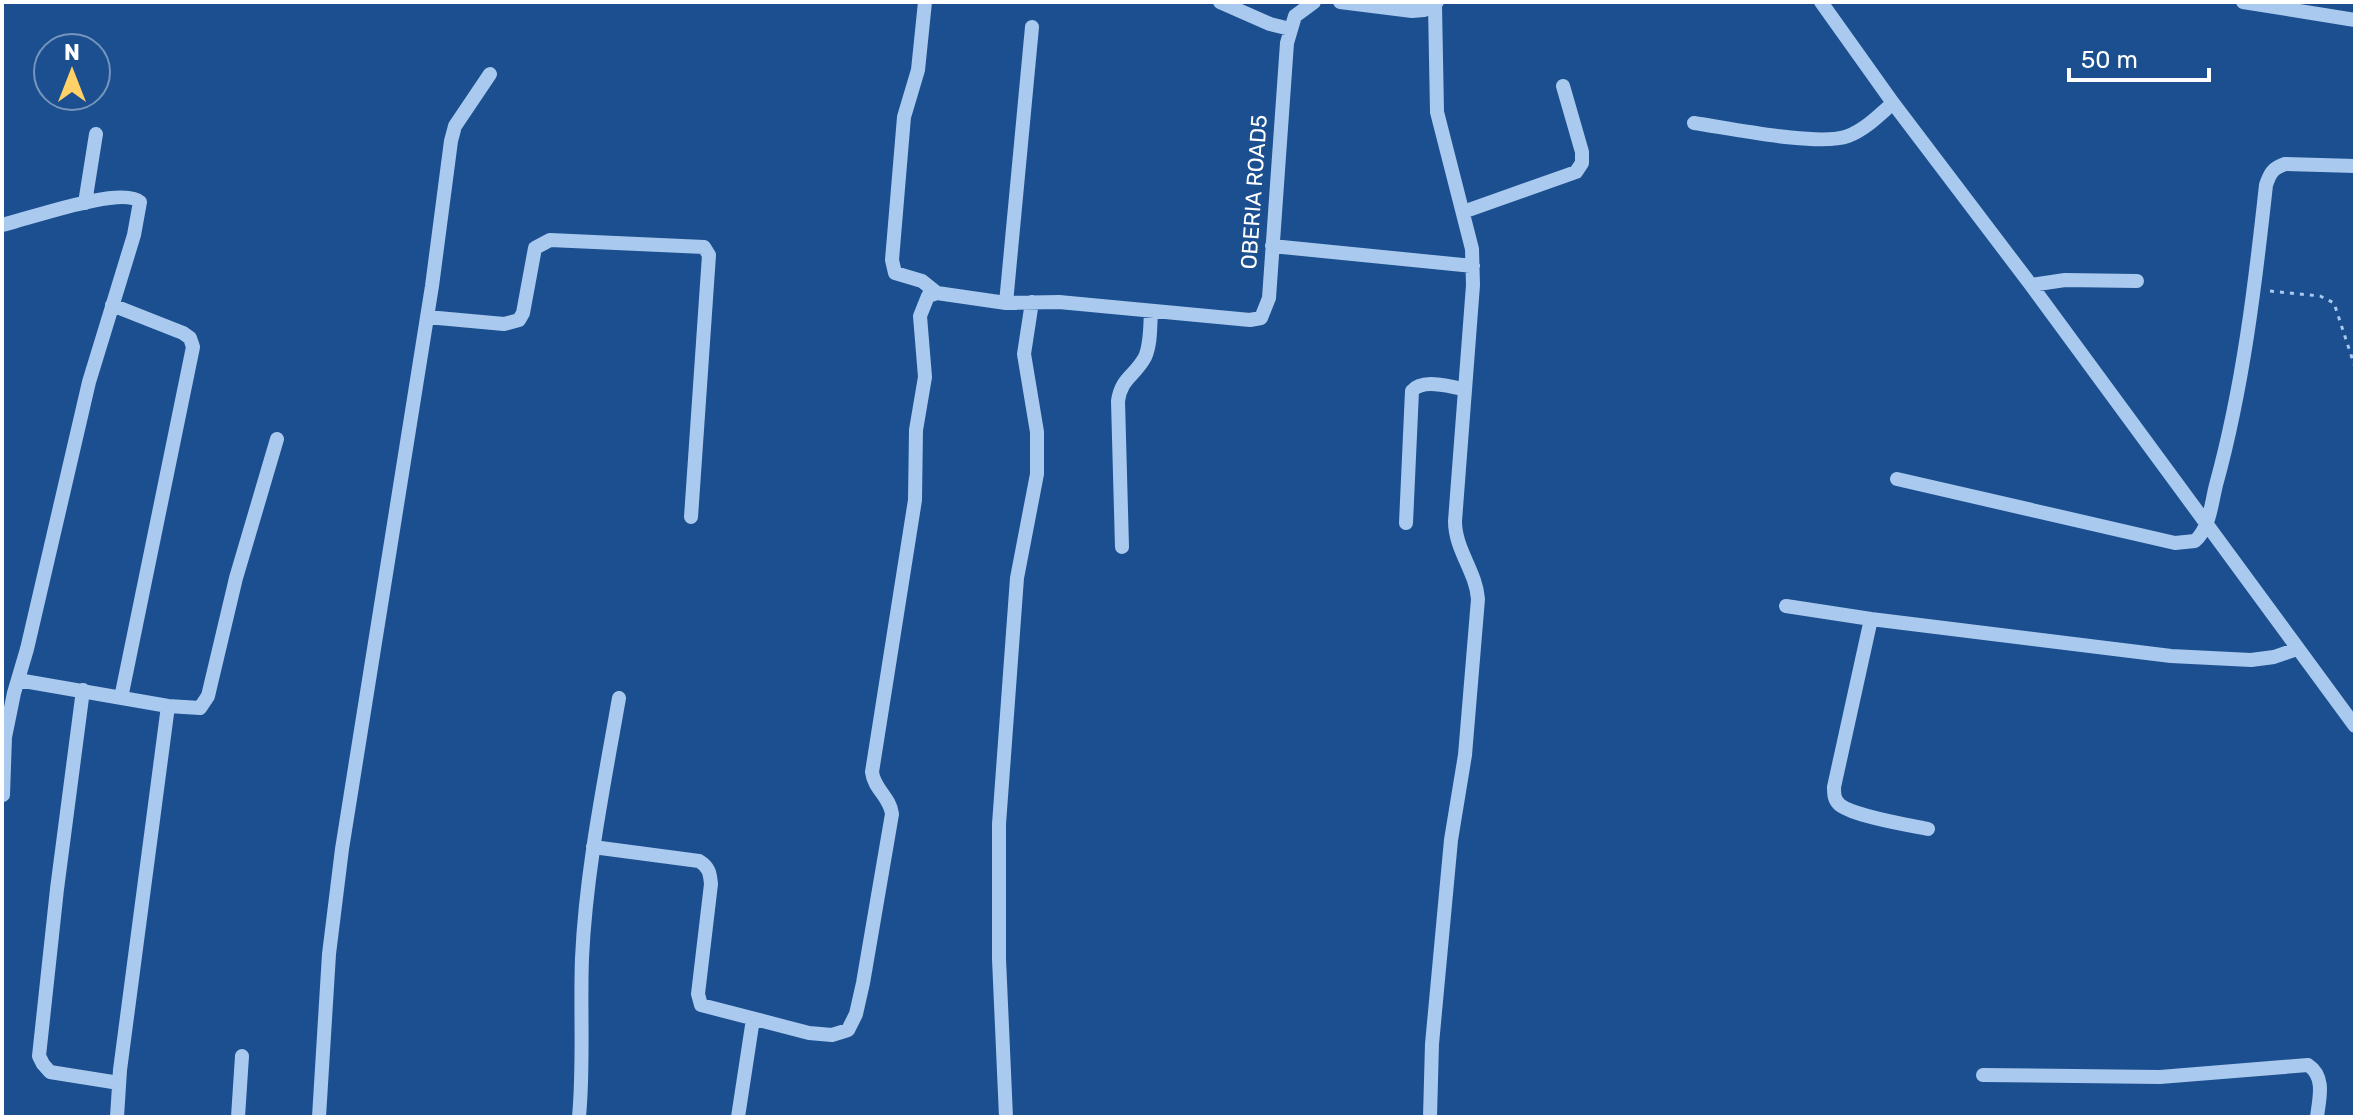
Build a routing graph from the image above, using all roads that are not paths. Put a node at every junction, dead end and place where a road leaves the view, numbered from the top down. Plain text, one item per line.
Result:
1 (925, 2) edge
2 (1220, 2) edge
3 (1340, 2) edge
4 (1821, 2) edge
5 (2243, 2) edge
6 (1306, 4) edge
7 (1436, 4) edge
8 (2273, 4) edge
9 (2340, 10) edge
10 (2355, 20) edge
11 (1032, 27) dead end
12 (1290, 29) junction
13 (490, 74) dead end
14 (1563, 86) dead end
15 (1893, 103) junction
16 (1694, 123) dead end
17 (96, 134) dead end
18 (2355, 166) edge
19 (85, 203) junction
20 (1463, 212) junction
21 (2, 225) edge
22 (1272, 246) junction
23 (1473, 266) junction
24 (2137, 281) dead end
25 (2031, 285) junction
26 (937, 293) junction
27 (1032, 302) junction
28 (1006, 303) junction
29 (112, 305) junction
30 (1151, 311) junction
31 (427, 317) junction
32 (1465, 389) junction
33 (277, 439) dead end
34 (1897, 479) dead end
35 (691, 517) dead end
36 (1406, 523) dead end
37 (2207, 523) junction
38 (1122, 547) dead end
39 (1786, 606) dead end
40 (1871, 619) junction
41 (2297, 649) junction
42 (18, 680) junction
43 (83, 690) junction
44 (121, 698) junction
45 (619, 698) dead end
46 (168, 706) junction
47 (2355, 726) edge
48 (3, 795) edge
49 (1928, 829) dead end
50 (593, 847) junction
51 (753, 1019) junction
52 (242, 1056) dead end
53 (1983, 1075) dead end
54 (119, 1083) junction
55 (117, 1117) edge
56 (238, 1117) edge
57 (319, 1117) edge
58 (579, 1117) edge
59 (738, 1117) edge
60 (1006, 1117) edge
61 (1430, 1117) edge
62 (2317, 1117) edge

1 - 26 street
2 - 12 street
3 - 7 street
4 - 15 street
5 - 8 street
6 - 12 street, OBERIA ROAD5
7 - 20 street
8 - 9 street
9 - 10 street
11 - 28 street
12 - 22 street, OBERIA ROAD5
13 - 31 street
14 - 20 street
15 - 16 street
15 - 25 street
17 - 19 street
18 - 37 street
19 - 21 street
19 - 29 street
20 - 23 street
22 - 23 street
22 - 30 street, OBERIA ROAD5
23 - 32 street
24 - 25 street
25 - 37 street
26 - 28 street
26 - 51 street
27 - 28 street
27 - 30 street
27 - 60 street
29 - 42 street
29 - 44 street
30 - 38 street
31 - 35 street
31 - 57 street
32 - 36 street
32 - 61 street
33 - 46 street
34 - 37 street
37 - 41 street
39 - 40 street
40 - 41 street
40 - 49 street
41 - 47 street
42 - 43 street
42 - 48 street
43 - 44 street
43 - 54 street
44 - 46 street
45 - 50 street
46 - 54 street
50 - 51 street
50 - 58 street
51 - 59 street
52 - 56 street
53 - 62 street
54 - 55 street

